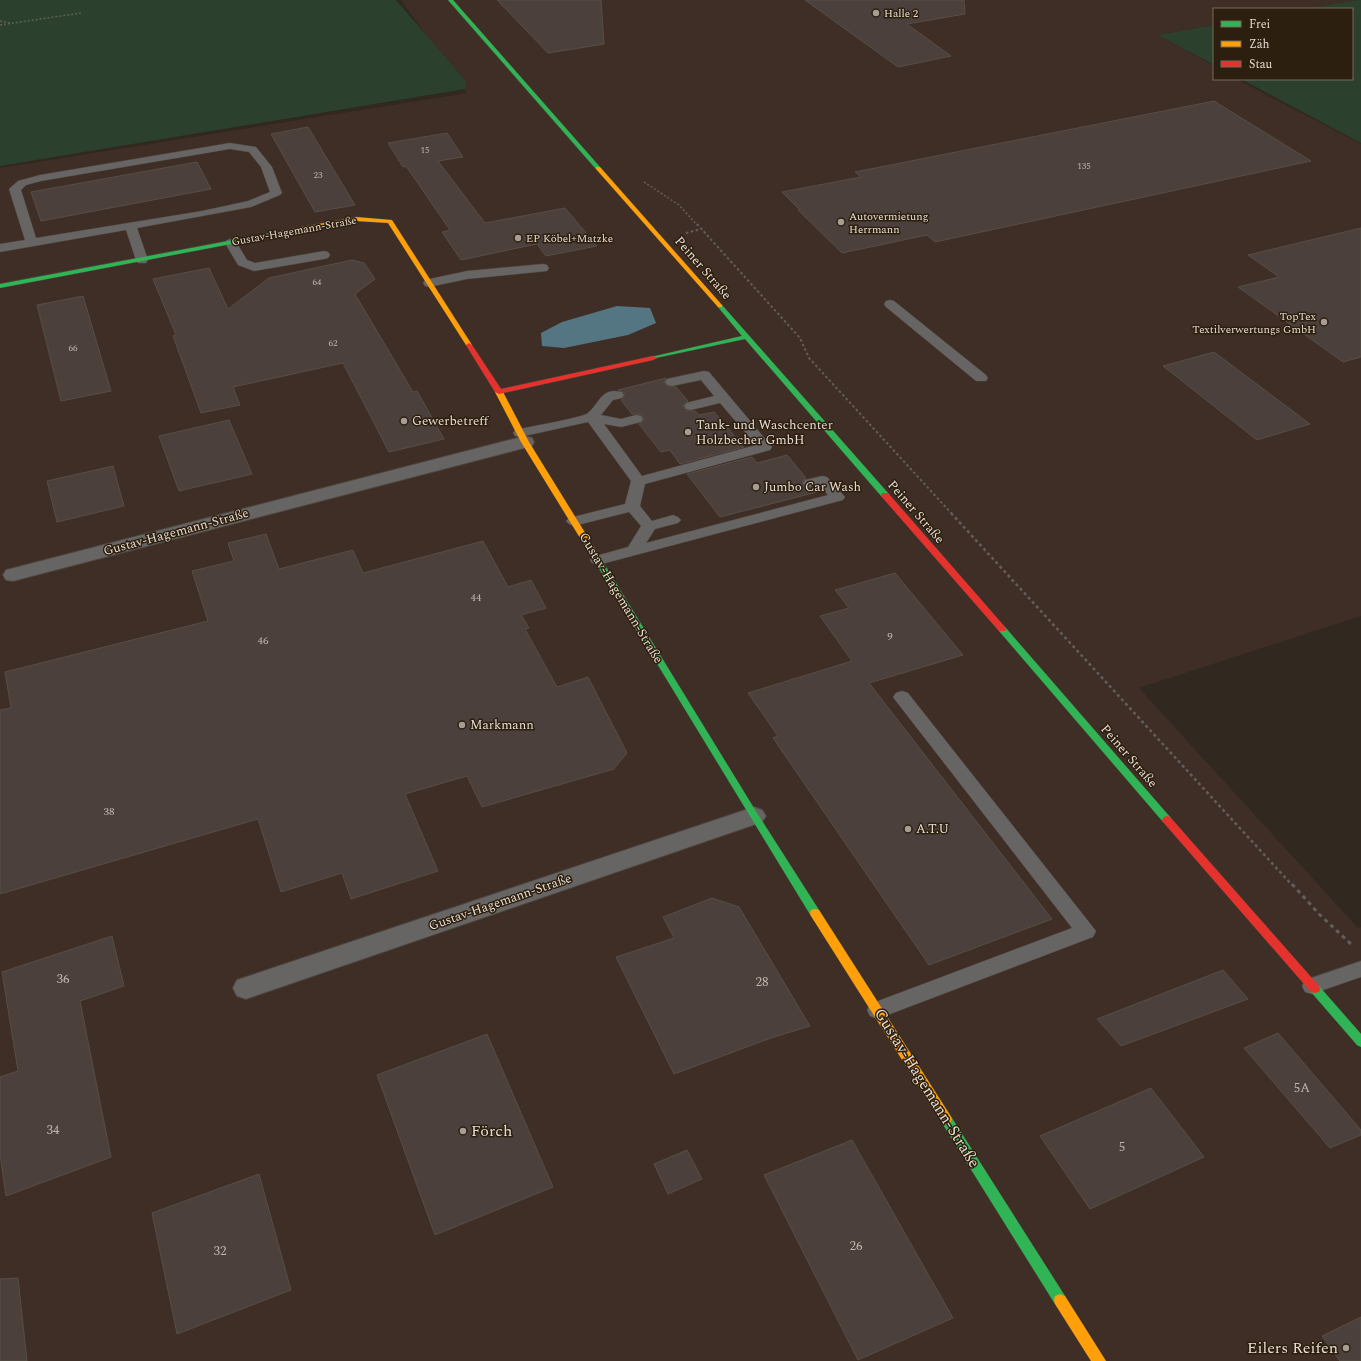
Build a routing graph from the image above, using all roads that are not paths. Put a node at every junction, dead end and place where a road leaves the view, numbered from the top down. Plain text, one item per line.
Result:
1 (450, 0) edge
2 (130, 226) junction
3 (31, 242) junction
4 (231, 243) junction
5 (0, 248) edge
6 (324, 254) dead end
7 (142, 260) junction
8 (543, 268) dead end
9 (429, 283) junction
10 (0, 286) edge
11 (890, 304) dead end
12 (747, 337) junction
13 (981, 378) dead end
14 (672, 382) dead end
15 (499, 392) junction
16 (617, 395) dead end
17 (723, 398) junction
18 (691, 406) dead end
19 (592, 417) junction
20 (636, 419) dead end
21 (523, 437) junction
22 (638, 480) junction
23 (810, 483) dead end
24 (632, 507) junction
25 (673, 520) dead end
26 (574, 521) junction
27 (649, 526) junction
28 (633, 551) junction
29 (598, 560) junction
30 (13, 575) dead end
31 (902, 697) dead end
32 (754, 816) junction
33 (1361, 969) edge
34 (1312, 986) junction
35 (246, 988) dead end
36 (877, 1010) junction
37 (1361, 1042) edge
38 (1099, 1361) edge

1 - 12 street, Peiner Straße
2 - 3 lane
2 - 3 lane
2 - 7 lane
3 - 5 lane
4 - 6 lane
4 - 7 street, Gustav-Hagemann-Straße
4 - 9 street, Gustav-Hagemann-Straße
7 - 10 street, Gustav-Hagemann-Straße
8 - 9 lane
9 - 15 street, Gustav-Hagemann-Straße
11 - 13 lane
12 - 15 street
12 - 34 street, Peiner Straße
14 - 17 lane
15 - 21 street, Gustav-Hagemann-Straße
16 - 19 lane
17 - 18 lane
17 - 22 lane
19 - 20 lane
19 - 21 lane
19 - 22 lane
21 - 26 street, Gustav-Hagemann-Straße
21 - 30 street, Gustav-Hagemann-Straße
22 - 24 lane
23 - 28 lane
24 - 26 lane
24 - 27 lane
25 - 27 lane
26 - 29 street, Gustav-Hagemann-Straße
27 - 28 lane
28 - 29 lane
29 - 32 street, Gustav-Hagemann-Straße
31 - 36 lane
32 - 35 street, Gustav-Hagemann-Straße
32 - 36 street, Gustav-Hagemann-Straße
33 - 34 lane
34 - 37 street, Peiner Straße
36 - 38 street, Gustav-Hagemann-Straße

